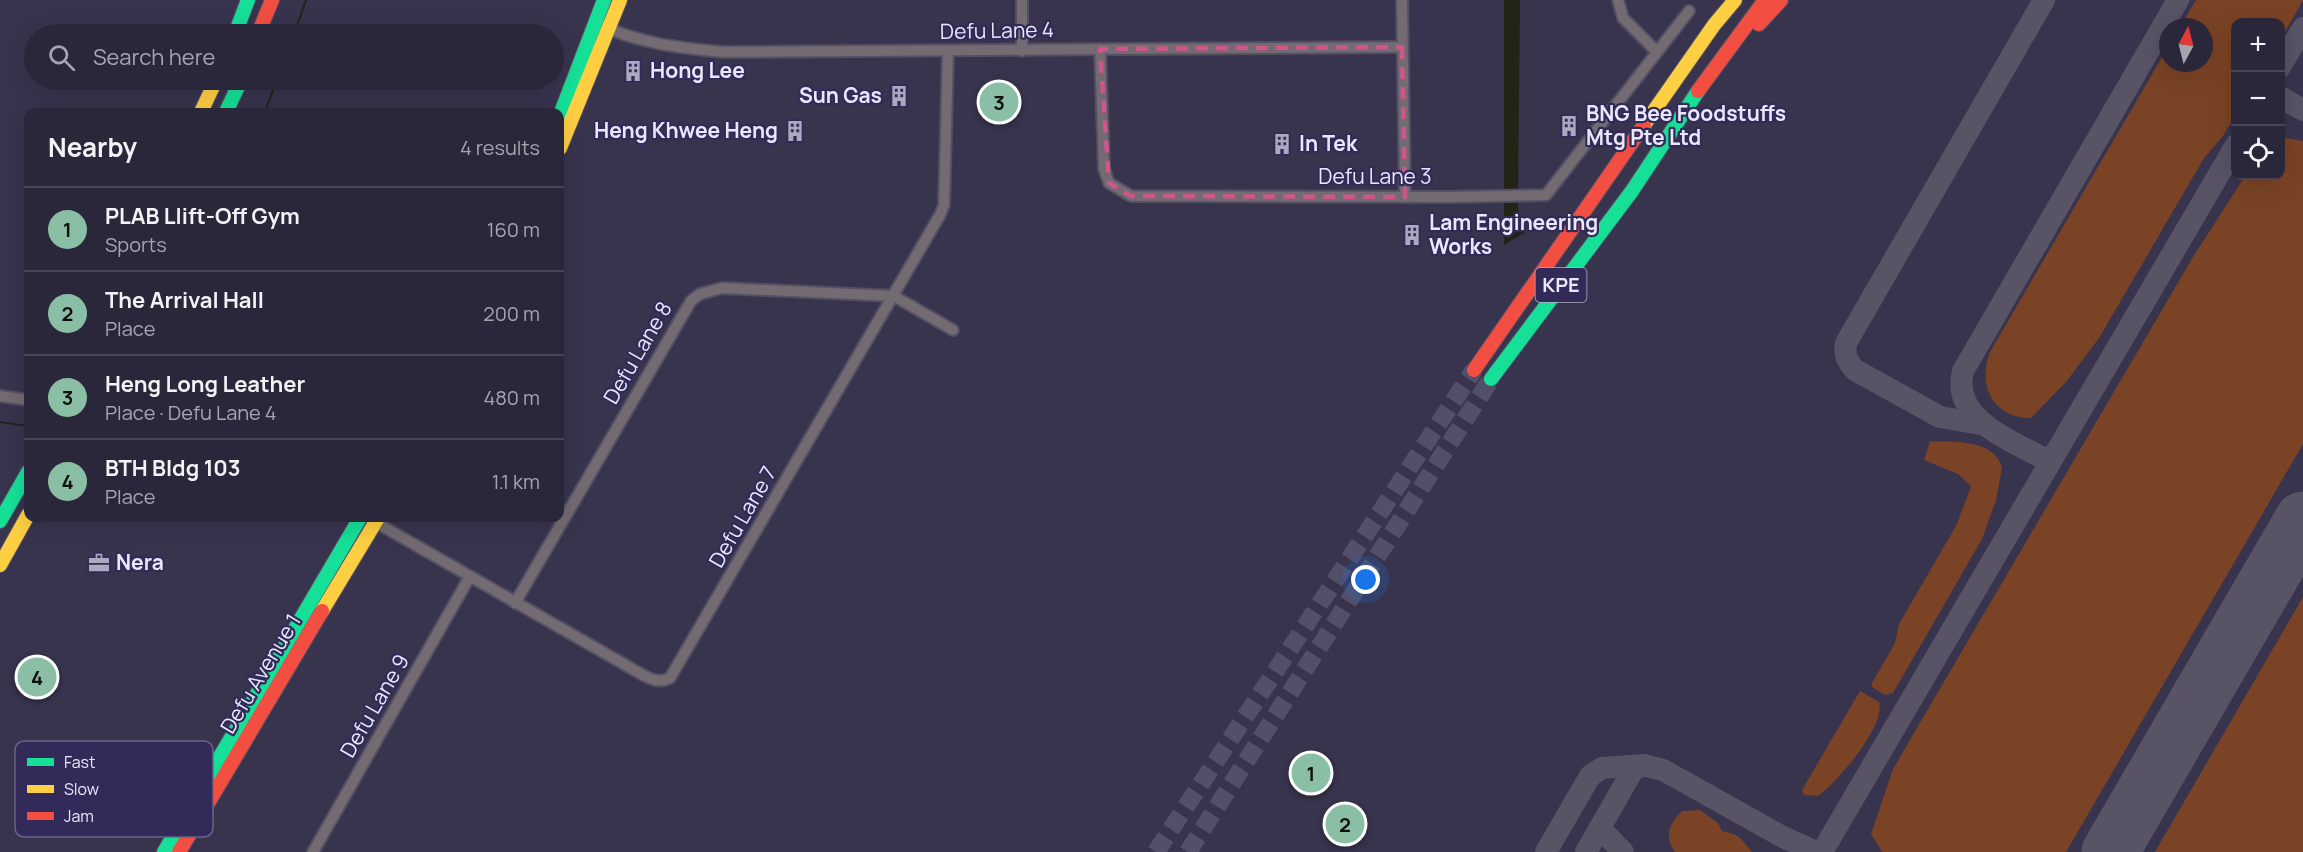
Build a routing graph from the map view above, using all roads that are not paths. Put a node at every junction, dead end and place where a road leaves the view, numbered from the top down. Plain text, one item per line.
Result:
1 (248, 0) edge
2 (272, 0) edge
3 (604, 0) edge
4 (620, 0) edge
5 (1022, 0) edge
6 (1402, 0) edge
7 (1618, 0) edge
8 (1725, 0) edge
9 (1735, 0) edge
10 (1765, 0) edge
11 (1781, 0) edge
12 (1689, 11) dead end
13 (266, 14) junction
14 (597, 23) junction
15 (239, 24) edge
16 (254, 24) edge
17 (262, 24) edge
18 (1714, 25) junction
19 (610, 30) junction
20 (1402, 47) junction
21 (1100, 49) junction
22 (1022, 51) junction
23 (1656, 51) junction
24 (948, 52) junction
25 (1721, 61) junction
26 (211, 90) edge
27 (236, 90) edge
28 (203, 108) edge
29 (228, 108) edge
30 (563, 108) edge
31 (564, 139) edge
32 (1405, 197) junction
33 (894, 296) junction
34 (953, 330) dead end
35 (1474, 370) tunnel mouth
36 (1491, 380) tunnel mouth
37 (0, 396) edge
38 (24, 399) edge
39 (24, 479) edge
40 (564, 519) edge
41 (0, 521) edge
42 (24, 522) edge
43 (358, 522) edge
44 (372, 522) edge
45 (379, 522) edge
46 (562, 522) edge
47 (0, 565) edge
48 (469, 578) junction
49 (515, 603) junction
50 (213, 768) edge
51 (213, 794) edge
52 (173, 837) edge
53 (188, 837) edge
54 (164, 852) edge
55 (179, 852) edge
56 (313, 852) edge

1 - 15 main road
2 - 13 main road
3 - 14 main road
4 - 19 main road
5 - 22 street
6 - 20 street
7 - 23 street
8 - 18 main road
9 - 18 main road, KPE
10 - 25 main road, KPE
11 - 25 main road
12 - 23 street, Defu Lane 3
13 - 16 main road
13 - 17 main road
14 - 19 street, Defu Lane 4
14 - 30 main road
18 - 35 main road, KPE
19 - 24 street, Defu Lane 4
19 - 31 main road
20 - 21 street, Defu Lane 4
20 - 32 street
21 - 22 street, Defu Lane 4
21 - 32 street, Defu Lane 3
22 - 24 street, Defu Lane 4
23 - 32 street, Defu Lane 3
24 - 33 street, Defu Lane 7
25 - 36 main road, KPE
26 - 28 main road
27 - 29 main road
33 - 34 street
33 - 40 street, Defu Lane 8
33 - 49 street, Defu Lane 7
37 - 38 street
39 - 41 main road
42 - 47 main road
43 - 50 main road, Defu Avenue 1
44 - 51 main road, Defu Avenue 1
45 - 48 street, Defu Lane 7
46 - 49 street, Defu Lane 8
48 - 49 street, Defu Lane 7
48 - 56 street, Defu Lane 9
52 - 54 main road, Defu Avenue 1
53 - 55 main road, Defu Avenue 1

